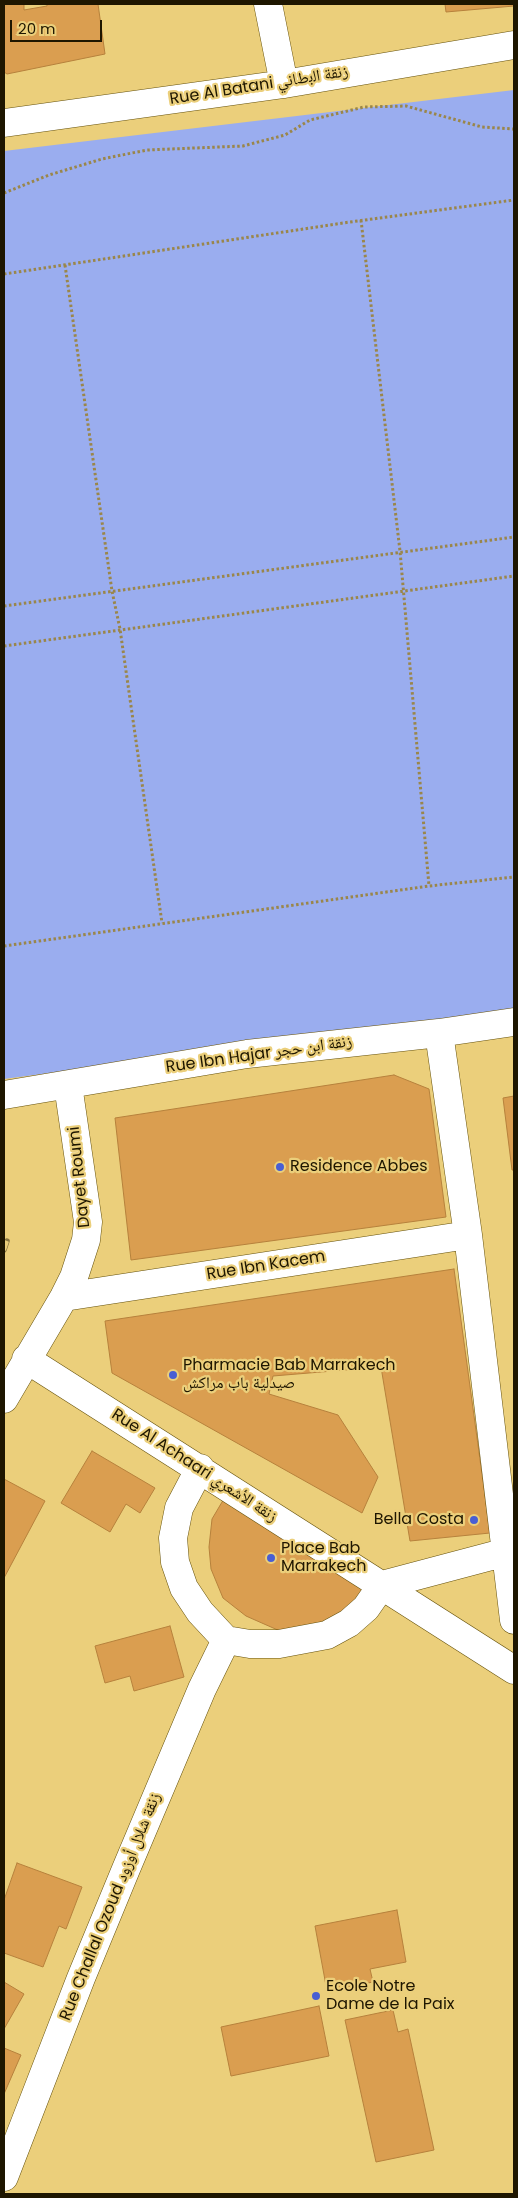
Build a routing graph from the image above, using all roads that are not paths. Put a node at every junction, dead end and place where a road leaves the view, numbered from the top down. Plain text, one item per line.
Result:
1 (268, 4) edge
2 (514, 44) edge
3 (284, 84) junction
4 (4, 122) edge
5 (514, 1022) edge
6 (439, 1033) junction
7 (68, 1085) junction
8 (4, 1095) edge
9 (468, 1235) junction
10 (64, 1297) junction
11 (26, 1359) junction
12 (4, 1399) edge
13 (200, 1468) junction
14 (510, 1551) edge
15 (382, 1586) junction
16 (514, 1620) edge
17 (226, 1640) junction
18 (514, 1670) edge
19 (4, 2178) edge

1 - 3 street
2 - 3 street, Rue Al Batani زﻧﻘﺔ اﻟﺑطﺎﻧﻲ
3 - 4 street, Rue Al Batani زﻧﻘﺔ اﻟﺑطﺎﻧﻲ
5 - 6 street, Rue Ibn Hajar زنقة ابن حجر
6 - 7 street, Rue Ibn Hajar زنقة ابن حجر
6 - 9 street
7 - 8 street, Rue Ibn Hajar زنقة ابن حجر
7 - 10 street, Dayet Roumi
9 - 10 street, Rue Ibn Kacem
9 - 14 street
10 - 11 street, Dayet Roumi
11 - 12 street, Dayet Roumi
11 - 13 street, Rue Al Achaari زنقة الأشعري
13 - 15 street, Rue Al Achaari زنقة الأشعري
13 - 17 street
14 - 15 street
14 - 16 street
15 - 17 street
15 - 18 street, Rue Al Achaari زنقة الأشعري
17 - 19 street, Rue Challal Ozoud زنقة شلال أوزود

